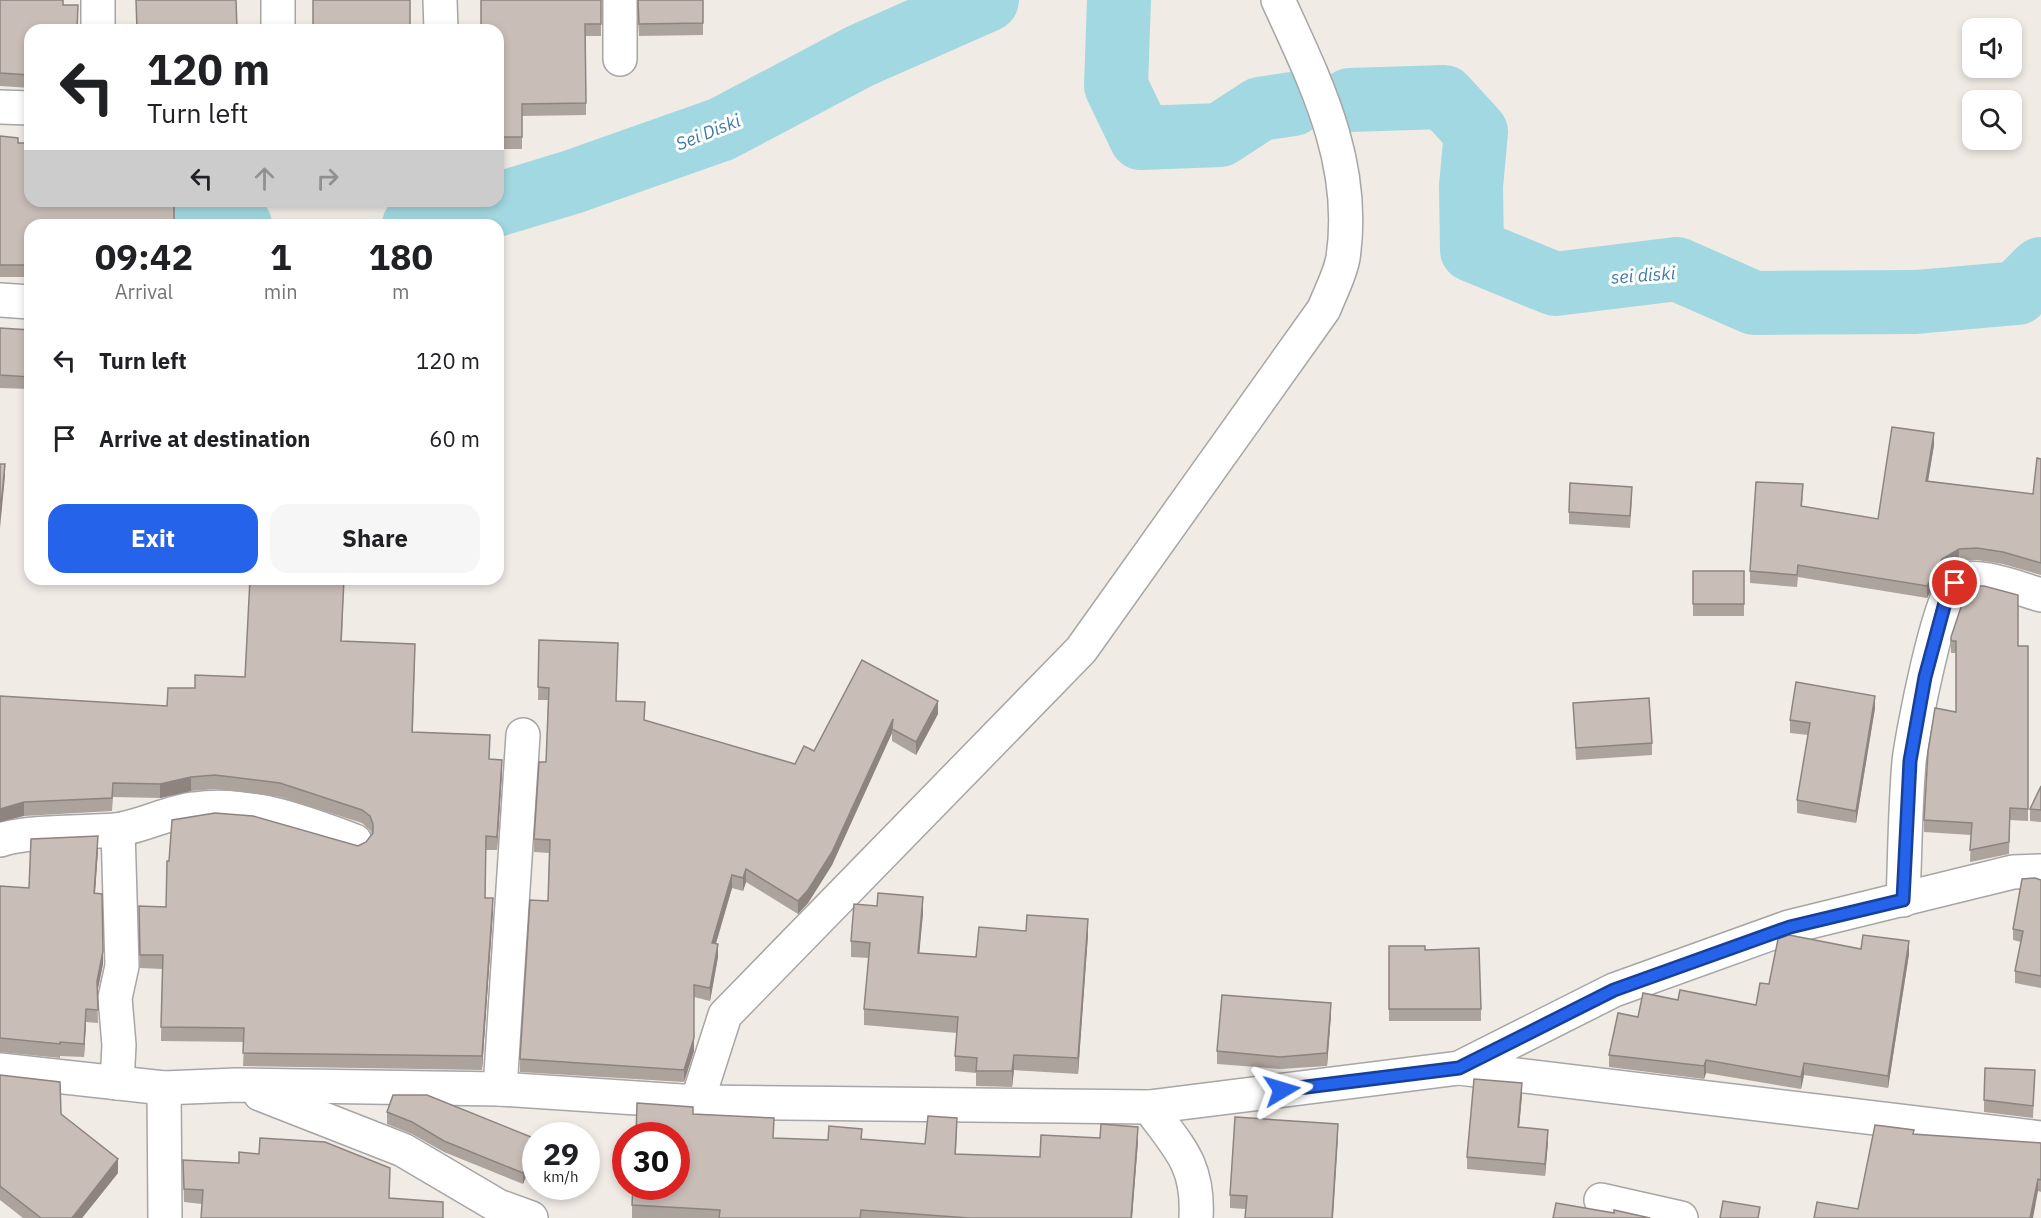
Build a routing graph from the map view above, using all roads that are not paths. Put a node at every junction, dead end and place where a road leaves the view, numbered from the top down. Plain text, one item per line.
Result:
1 (98, 0) edge
2 (278, 0) edge
3 (440, 0) edge
4 (620, 0) edge
5 (1278, 0) edge
6 (98, 24) edge
7 (278, 24) edge
8 (441, 24) edge
9 (620, 59) dead end
10 (0, 107) edge
11 (24, 108) edge
12 (0, 300) edge
13 (24, 302) edge
14 (2041, 595) edge
15 (523, 735) dead end
16 (118, 830) junction
17 (0, 840) edge
18 (355, 841) dead end
19 (2041, 871) edge
20 (1903, 900) junction
21 (1459, 1068) junction
22 (0, 1070) edge
23 (117, 1083) junction
24 (236, 1085) junction
25 (164, 1088) junction
26 (500, 1089) junction
27 (697, 1102) junction
28 (1149, 1107) junction
29 (2041, 1138) edge
30 (1601, 1200) dead end
31 (491, 1212) edge
32 (165, 1218) edge
33 (531, 1218) edge
34 (1196, 1218) edge
35 (1681, 1218) edge

1 - 6 street
2 - 7 street
3 - 8 street
4 - 9 street
5 - 27 street
10 - 11 street
12 - 13 street
14 - 20 street
15 - 26 street
16 - 17 street
16 - 18 street
16 - 23 street
19 - 20 street
20 - 21 street
21 - 28 street
21 - 29 street
22 - 23 street
23 - 25 street
24 - 25 street
24 - 26 street
24 - 31 street
25 - 32 street
26 - 27 street
27 - 28 street
28 - 34 street
30 - 35 street
31 - 33 street

